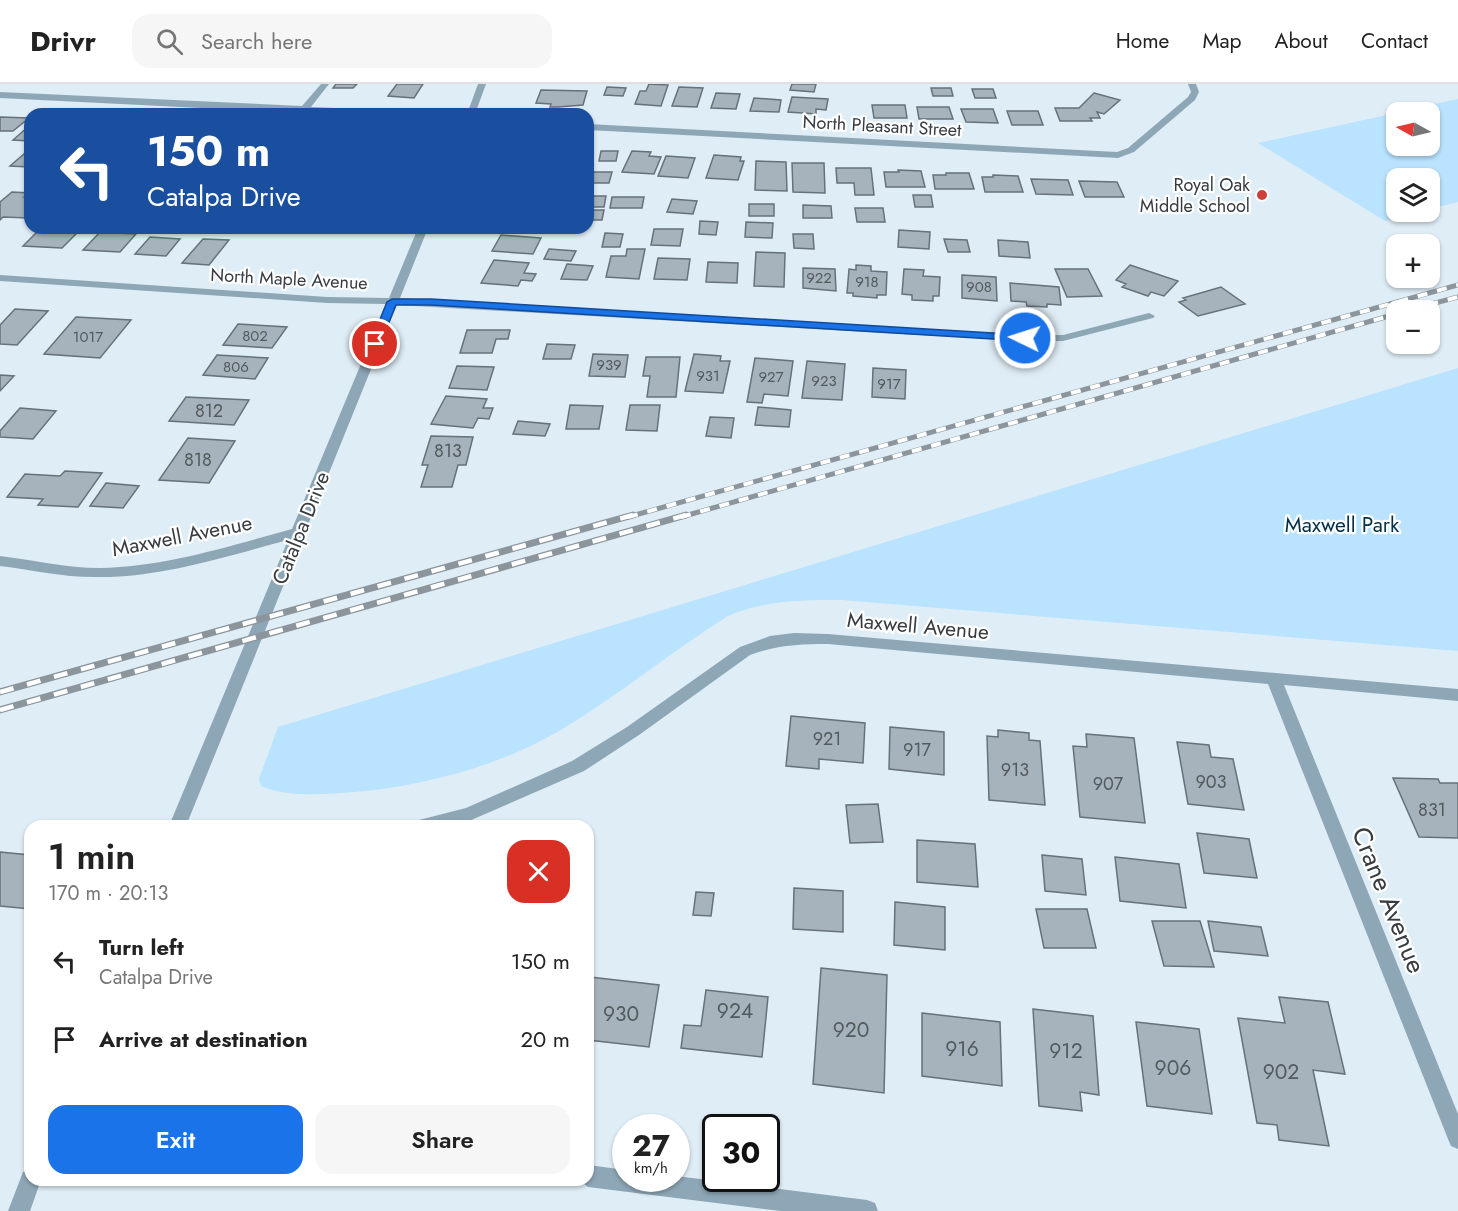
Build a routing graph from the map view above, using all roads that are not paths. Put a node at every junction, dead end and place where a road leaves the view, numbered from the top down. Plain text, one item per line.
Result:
1 (325, 84) edge
2 (482, 84) edge
3 (1192, 84) edge
4 (0, 95) edge
5 (263, 108) edge
6 (306, 108) edge
7 (473, 108) edge
8 (594, 127) edge
9 (420, 234) edge
10 (0, 278) edge
11 (392, 302) junction
12 (1149, 316) dead end
13 (299, 532) junction
14 (0, 561) edge
15 (1274, 680) junction
16 (1458, 695) edge
17 (179, 820) edge
18 (445, 820) edge
19 (1458, 1139) edge
20 (594, 1177) edge
21 (29, 1186) edge
22 (19, 1211) edge
23 (867, 1211) edge

1 - 6 street
2 - 7 street
3 - 8 street, North Pleasant Street
4 - 5 street
9 - 11 street, Catalpa Drive
10 - 11 street, North Maple Avenue
11 - 12 street, North Maple Avenue
11 - 13 street, Catalpa Drive
13 - 14 street, Maxwell Avenue
13 - 17 street, Catalpa Drive
15 - 16 street, Maxwell Avenue
15 - 18 street, Maxwell Avenue
15 - 19 street, Crane Avenue
20 - 23 street
21 - 22 street

